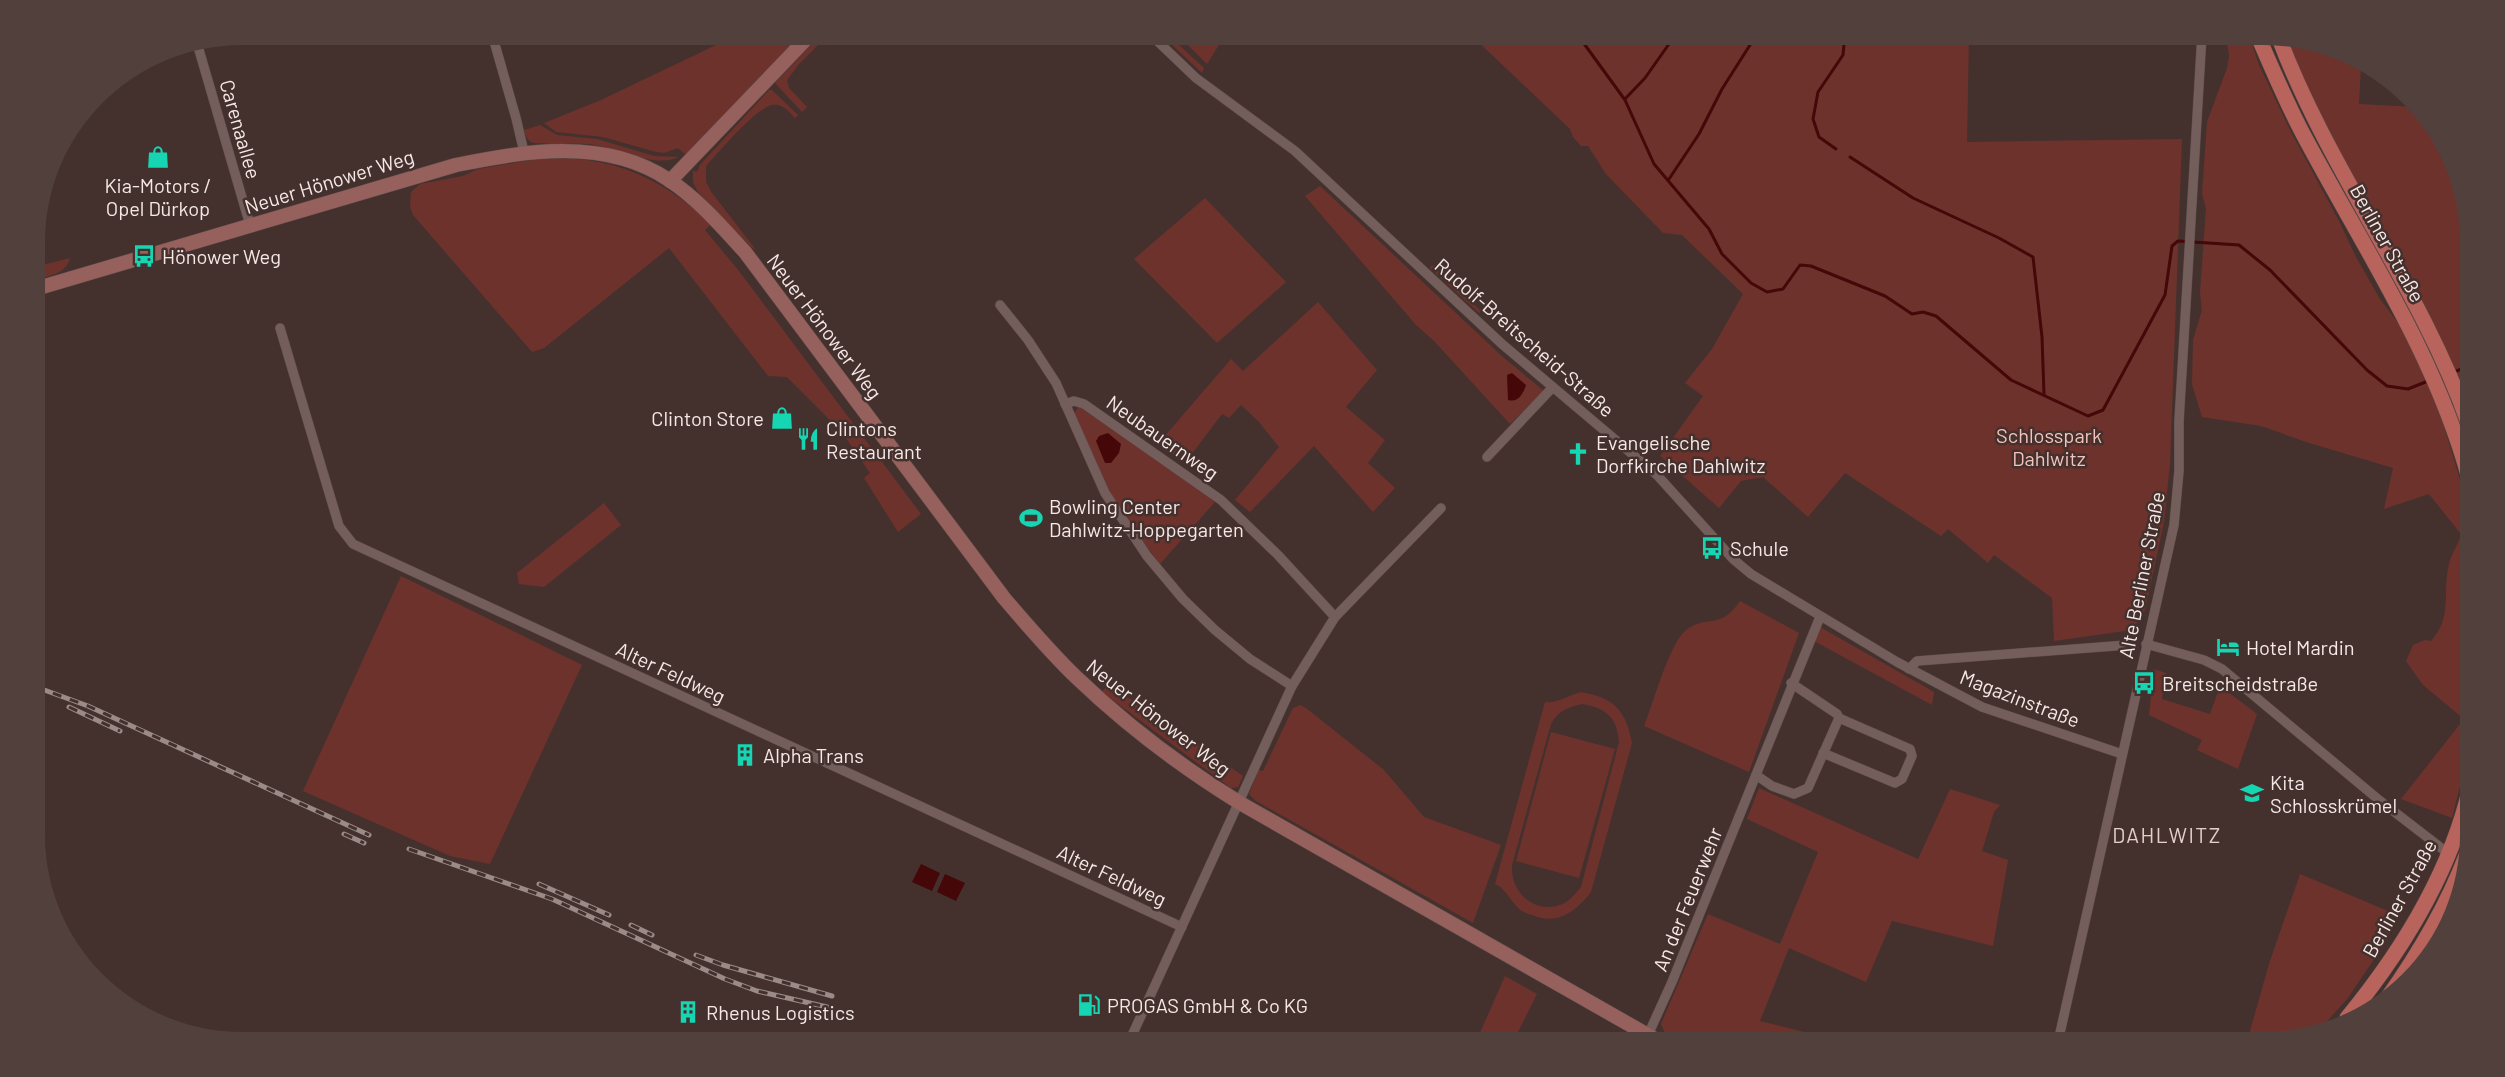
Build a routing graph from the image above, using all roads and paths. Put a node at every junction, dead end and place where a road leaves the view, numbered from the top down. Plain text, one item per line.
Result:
1 (495, 45) edge
2 (800, 45) edge
3 (1162, 45) edge
4 (2201, 45) edge
5 (2263, 45) edge
6 (2282, 46) edge
7 (199, 50) edge
8 (524, 152) junction
9 (670, 181) junction
10 (250, 225) junction
11 (45, 286) edge
12 (1000, 305) dead end
13 (280, 328) dead end
14 (1552, 387) junction
15 (2460, 399) edge
16 (1065, 404) junction
17 (2460, 445) edge
18 (1487, 458) dead end
19 (1442, 508) dead end
20 (1335, 617) junction
21 (1820, 617) junction
22 (2146, 644) junction
23 (2127, 645) dead end
24 (1909, 669) junction
25 (1791, 683) junction
26 (1292, 686) junction
27 (1839, 718) junction
28 (1823, 753) junction
29 (2122, 754) junction
30 (1756, 775) junction
31 (1240, 803) junction
32 (2460, 819) edge
33 (2449, 854) junction
34 (2458, 859) edge
35 (2453, 886) edge
36 (1182, 927) junction
37 (2416, 959) edge
38 (2354, 1010) edge
39 (1134, 1032) edge
40 (1642, 1032) edge
41 (1656, 1032) edge
42 (2060, 1032) edge

1 - 8 street
2 - 9 main road
3 - 14 street, Rudolf-Breitscheid-Straße
4 - 22 street, Alte Berliner Straße
5 - 17 main road, Berliner Straße
6 - 15 main road, Berliner Straße
7 - 10 street, Carenaallee
8 - 9 main road, Neuer Hönower Weg
8 - 10 main road, Neuer Hönower Weg
9 - 31 main road, Neuer Hönower Weg
10 - 11 main road, Neuer Hönower Weg
12 - 16 street
13 - 36 street, Alter Feldweg
14 - 18 street
14 - 21 street, Rudolf-Breitscheid-Straße
16 - 20 street, Neubauernweg
16 - 26 street
19 - 20 street
20 - 26 street
21 - 24 street, Rudolf-Breitscheid-Straße
21 - 25 street, An der Feuerwehr
22 - 29 street, Alte Berliner Straße
22 - 33 street
23 - 24 street
24 - 29 street, Magazinstraße
25 - 27 street
25 - 30 street, An der Feuerwehr
26 - 31 street
27 - 28 street
27 - 28 street
28 - 30 street
29 - 42 street, Alte Berliner Straße
30 - 41 street, An der Feuerwehr
31 - 36 street
31 - 40 main road, Neuer Hönower Weg
32 - 33 main road, Berliner Straße
33 - 34 main road
33 - 38 main road, Berliner Straße
35 - 37 main road, Berliner Straße
36 - 39 street

